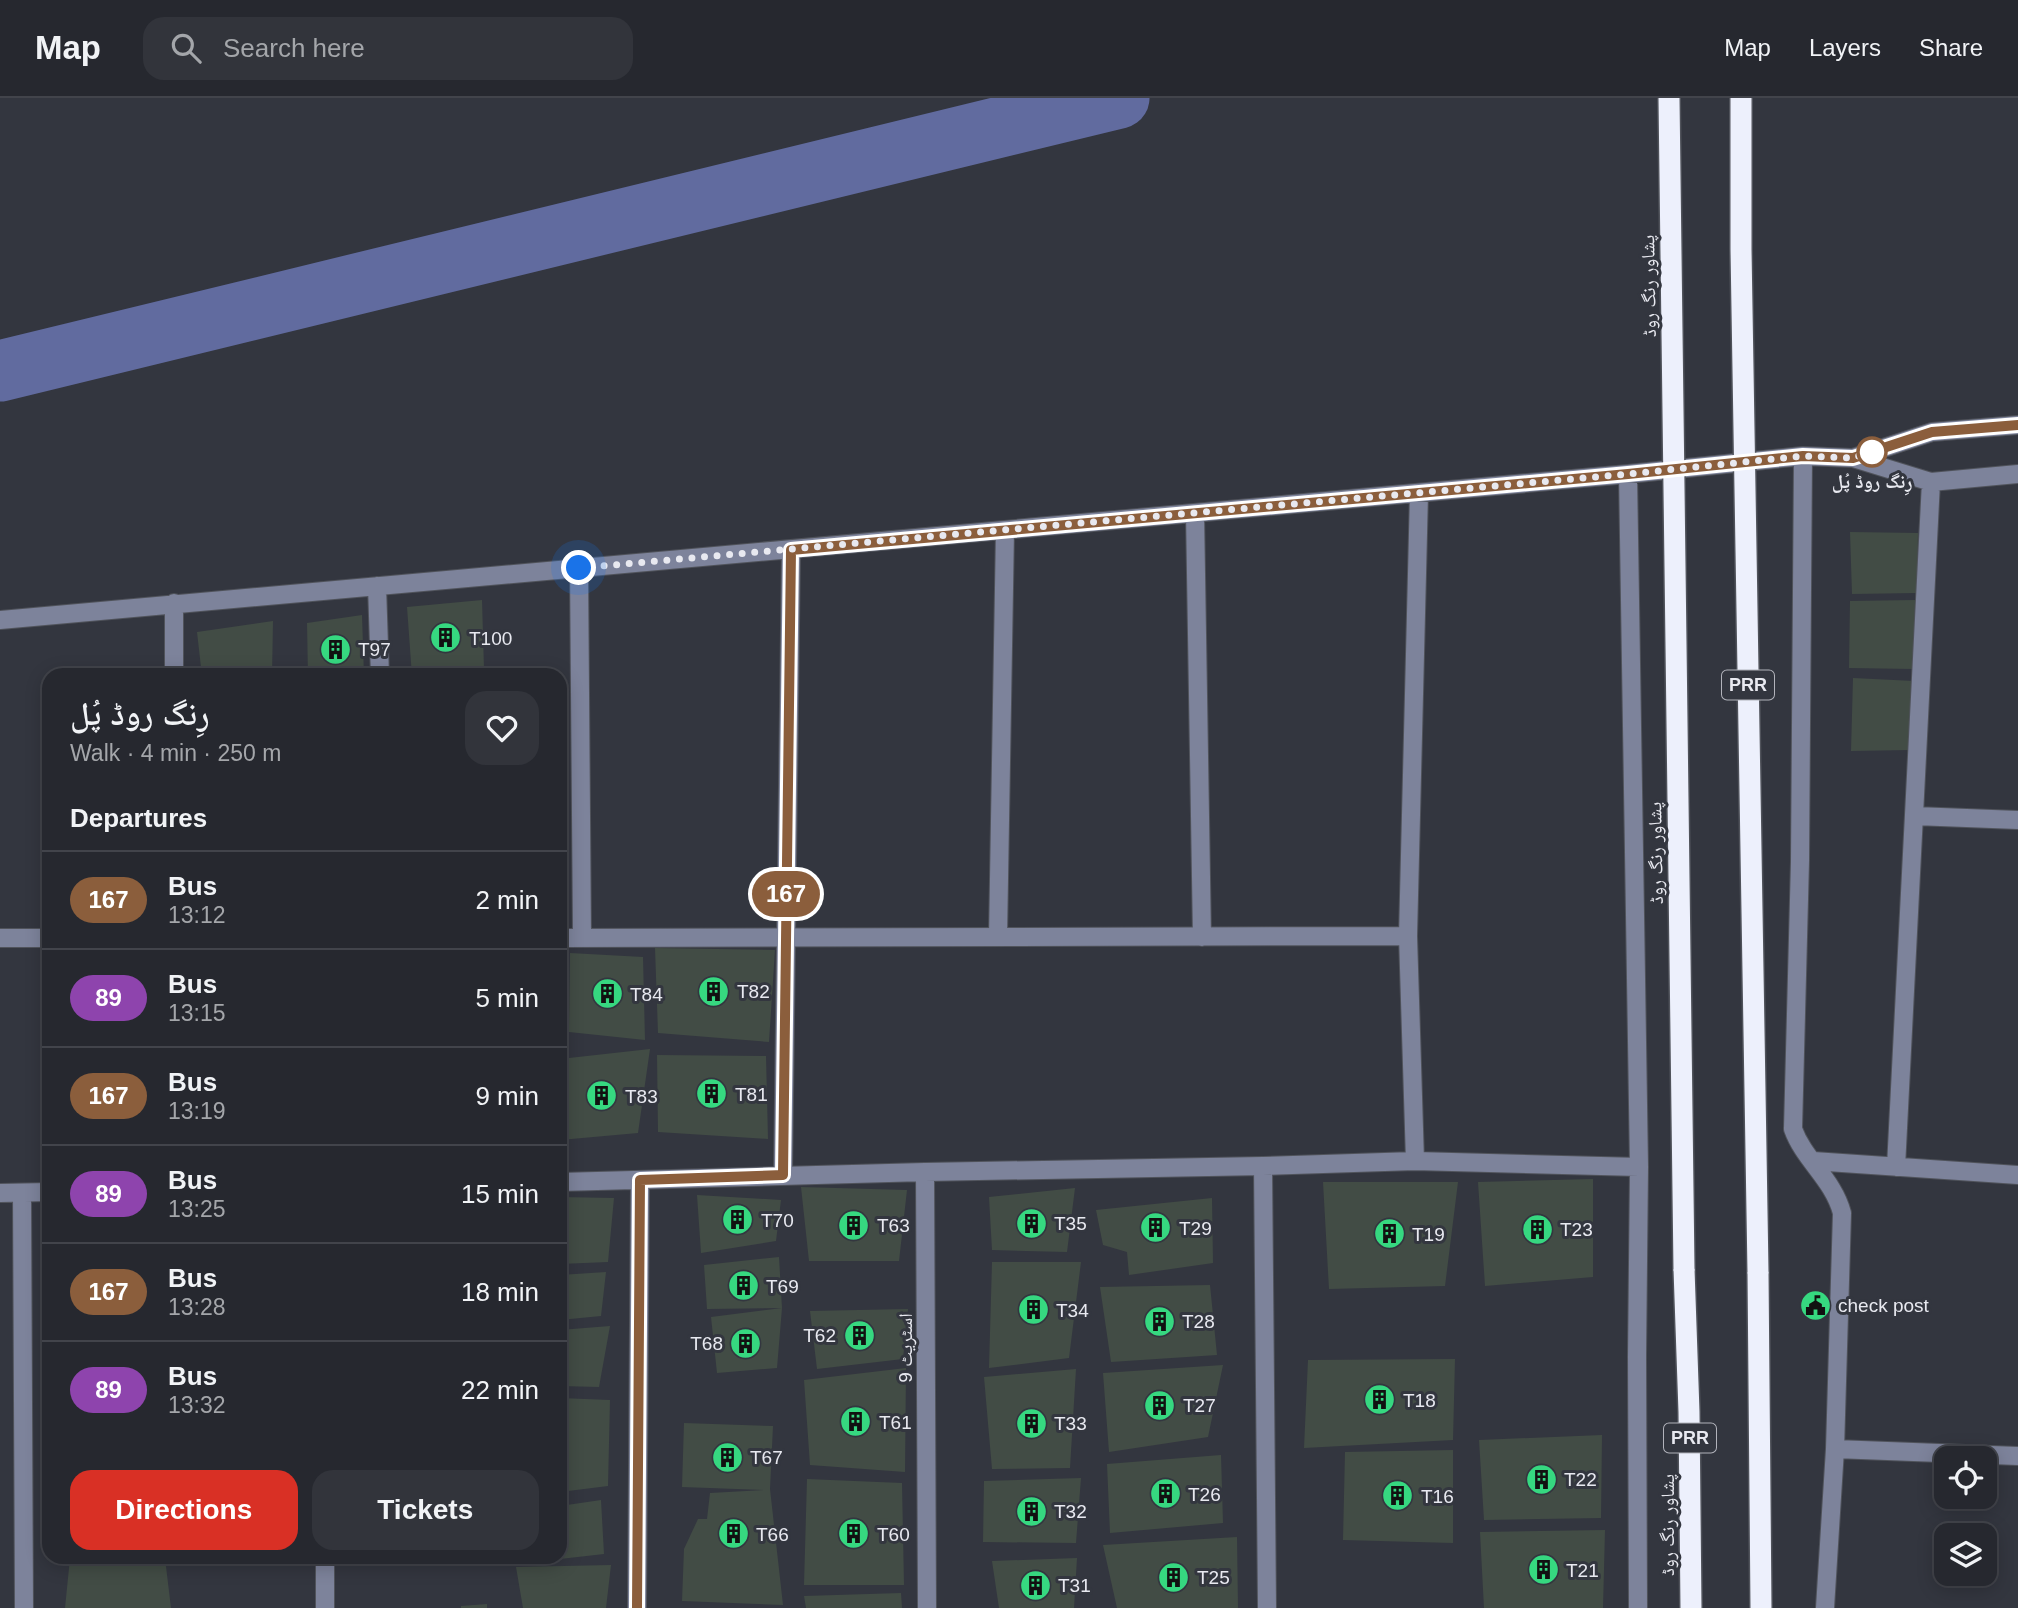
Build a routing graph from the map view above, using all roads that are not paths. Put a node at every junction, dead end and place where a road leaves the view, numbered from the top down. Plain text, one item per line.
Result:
1 (1669, 98) edge
2 (1741, 98) edge
3 (2018, 425) edge
4 (1803, 456) junction
5 (1853, 458) junction
6 (1628, 474) junction
7 (2018, 474) edge
8 (1931, 482) junction
9 (1419, 493) junction
10 (1195, 513) junction
11 (1006, 530) junction
12 (791, 550) junction
13 (579, 568) junction
14 (377, 586) junction
15 (174, 603) junction
16 (0, 620) edge
17 (174, 668) edge
18 (380, 668) edge
19 (1915, 816) junction
20 (2018, 820) edge
21 (1408, 936) junction
22 (786, 937) junction
23 (998, 937) junction
24 (1202, 937) junction
25 (0, 938) edge
26 (42, 938) edge
27 (567, 938) edge
28 (582, 938) junction
29 (1415, 1161) junction
30 (1813, 1161) junction
31 (1263, 1166) junction
32 (1639, 1167) junction
33 (1896, 1167) junction
34 (925, 1172) junction
35 (783, 1175) junction
36 (2018, 1175) edge
37 (640, 1180) junction
38 (567, 1182) edge
39 (42, 1192) edge
40 (0, 1193) edge
41 (22, 1193) junction
42 (1835, 1449) junction
43 (2018, 1456) edge
44 (325, 1564) edge
45 (24, 1608) edge
46 (325, 1608) edge
47 (637, 1608) edge
48 (926, 1608) edge
49 (1267, 1608) edge
50 (1638, 1608) edge
51 (1691, 1608) edge
52 (1761, 1608) edge
53 (1825, 1608) edge

1 - 51 highway, پشاور رنگ روڈ / PRR, bridge
2 - 52 highway, PRR, bridge
3 - 5 street
4 - 5 street
4 - 6 street
4 - 30 street
5 - 8 street
6 - 9 street
6 - 32 street
7 - 8 street
8 - 19 street
9 - 10 street
9 - 21 street
10 - 11 street
10 - 24 street
11 - 12 street
11 - 23 street
12 - 13 street
12 - 22 street
13 - 14 street
13 - 28 street
14 - 15 street
14 - 18 street
15 - 16 street
15 - 17 street
19 - 20 street
19 - 33 street
21 - 24 street
21 - 29 street
22 - 23 street
22 - 28 street
22 - 35 street
23 - 24 street
25 - 26 street
27 - 28 street
29 - 31 street
29 - 32 street
30 - 33 street
30 - 42 street
31 - 34 street
31 - 49 street
32 - 50 street
33 - 36 street
34 - 35 street
34 - 48 street, اسٹریٹ 9
35 - 37 street
37 - 38 street
37 - 47 street
39 - 41 street
40 - 41 street
41 - 45 street
42 - 43 street
42 - 53 street
44 - 46 street

